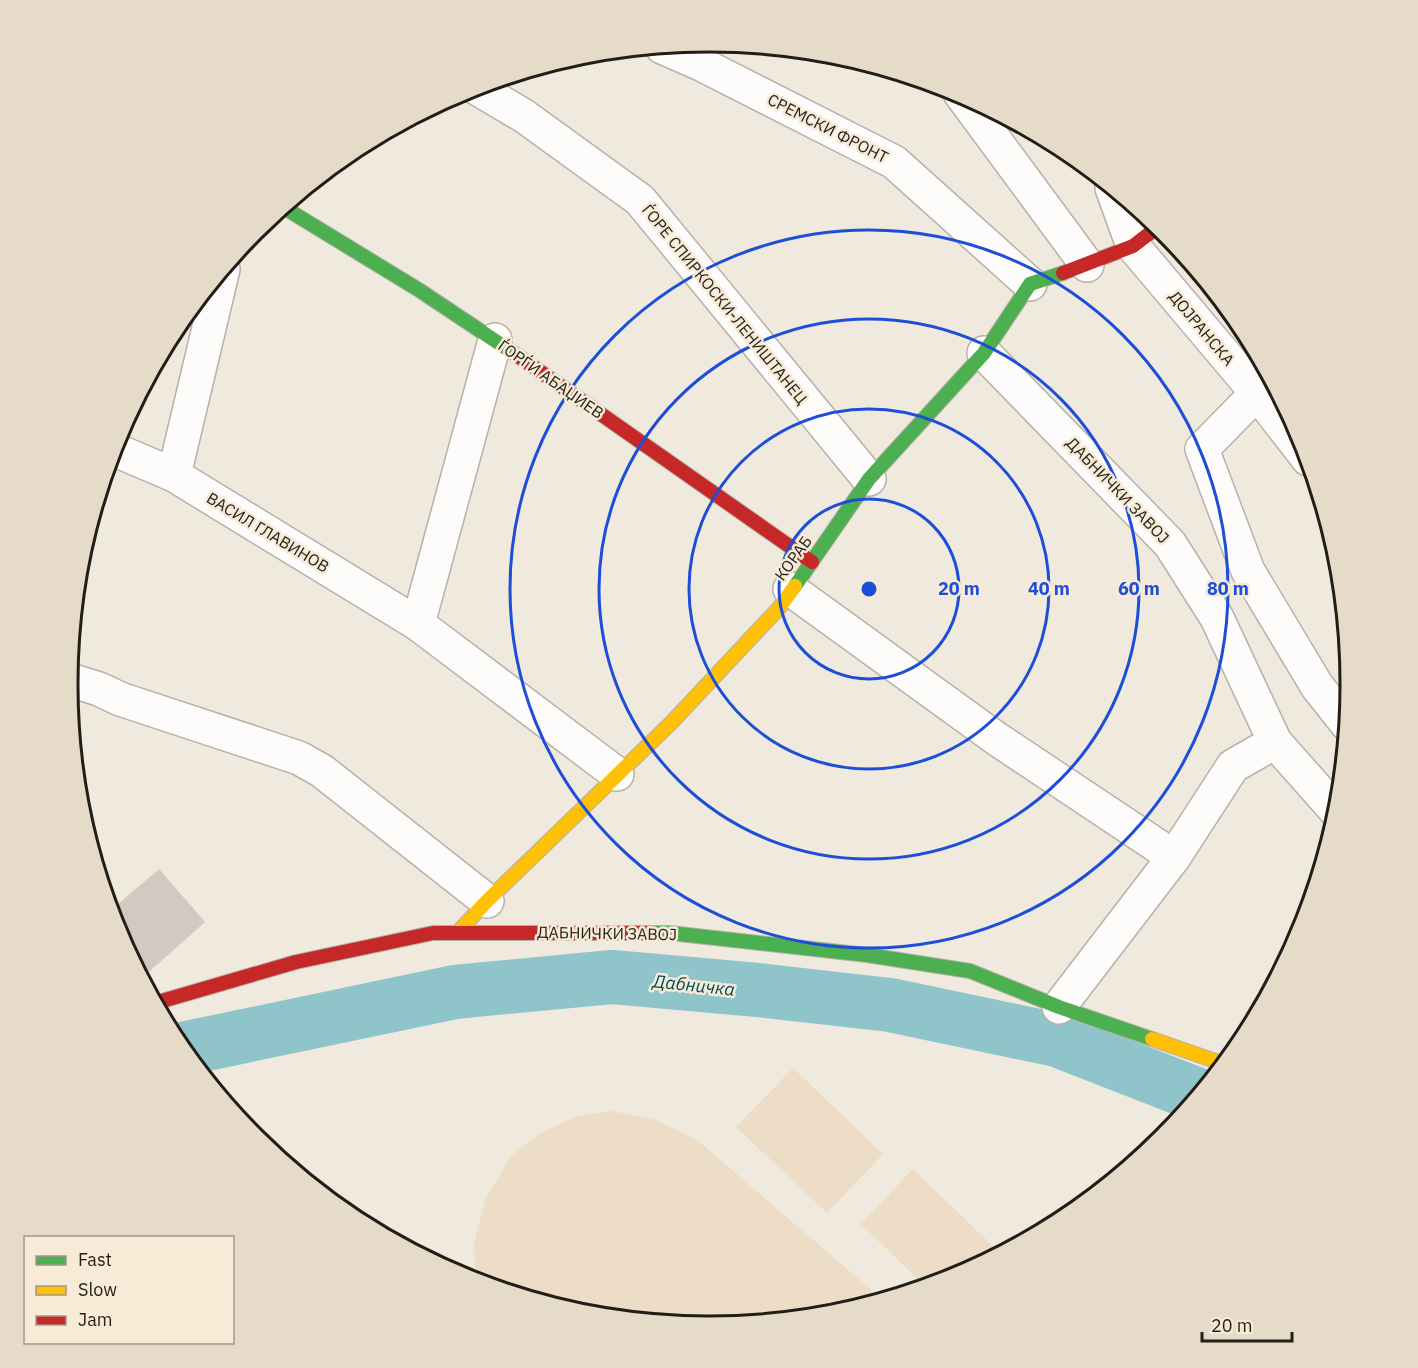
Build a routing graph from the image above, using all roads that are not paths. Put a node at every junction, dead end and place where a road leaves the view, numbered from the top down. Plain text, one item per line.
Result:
1 (677, 54) edge
2 (486, 94) edge
3 (974, 111) edge
4 (1117, 203) edge
5 (290, 211) edge
6 (1150, 232) edge
7 (1133, 246) junction
8 (1087, 265) junction
9 (1030, 284) junction
10 (219, 287) edge
11 (495, 340) junction
12 (984, 352) junction
13 (1257, 393) junction
14 (1288, 433) edge
15 (122, 453) edge
16 (174, 475) junction
17 (869, 479) junction
18 (812, 562) junction
19 (790, 589) junction
20 (418, 624) junction
21 (78, 682) edge
22 (1339, 714) edge
23 (1275, 742) junction
24 (617, 774) junction
25 (1329, 803) edge
26 (1174, 857) junction
27 (486, 901) junction
28 (459, 932) junction
29 (163, 1001) edge
30 (1059, 1008) junction
31 (1215, 1061) edge

1 - 9 street, СРЕМСКИ ФРОНТ
2 - 17 street, ЃОРЕ СПИРКОСКИ-ЛЕНИШТАНЕЦ
3 - 8 street
4 - 7 street, ДОЈРАНСКА
5 - 11 street, ЃОРЃИ АБАЏИЕВ
6 - 7 street
7 - 8 street
7 - 13 street, ДОЈРАНСКА
8 - 9 street
9 - 12 street, КОРАБ
10 - 16 street
11 - 18 street, ЃОРЃИ АБАЏИЕВ
11 - 20 street
12 - 17 street, КОРАБ
12 - 23 street, ДАБНИЧКИ ЗАВОЈ
13 - 14 street, ДОЈРАНСКА
13 - 22 street
15 - 16 street, ВАСИЛ ГЛАВИНОВ
16 - 20 street, ВАСИЛ ГЛАВИНОВ
17 - 18 street, КОРАБ
18 - 19 street, КОРАБ
19 - 24 street, КОРАБ
19 - 26 street
20 - 24 street, ВАСИЛ ГЛАВИНОВ
21 - 27 street
23 - 25 street, ДАБНИЧКИ ЗАВОЈ
23 - 26 street
24 - 27 street, КОРАБ
26 - 30 street
27 - 28 street, КОРАБ
28 - 29 street, ДАБНИЧКИ ЗАВОЈ
28 - 30 street, ДАБНИЧКИ ЗАВОЈ
30 - 31 street, ДАБНИЧКИ ЗАВОЈ

